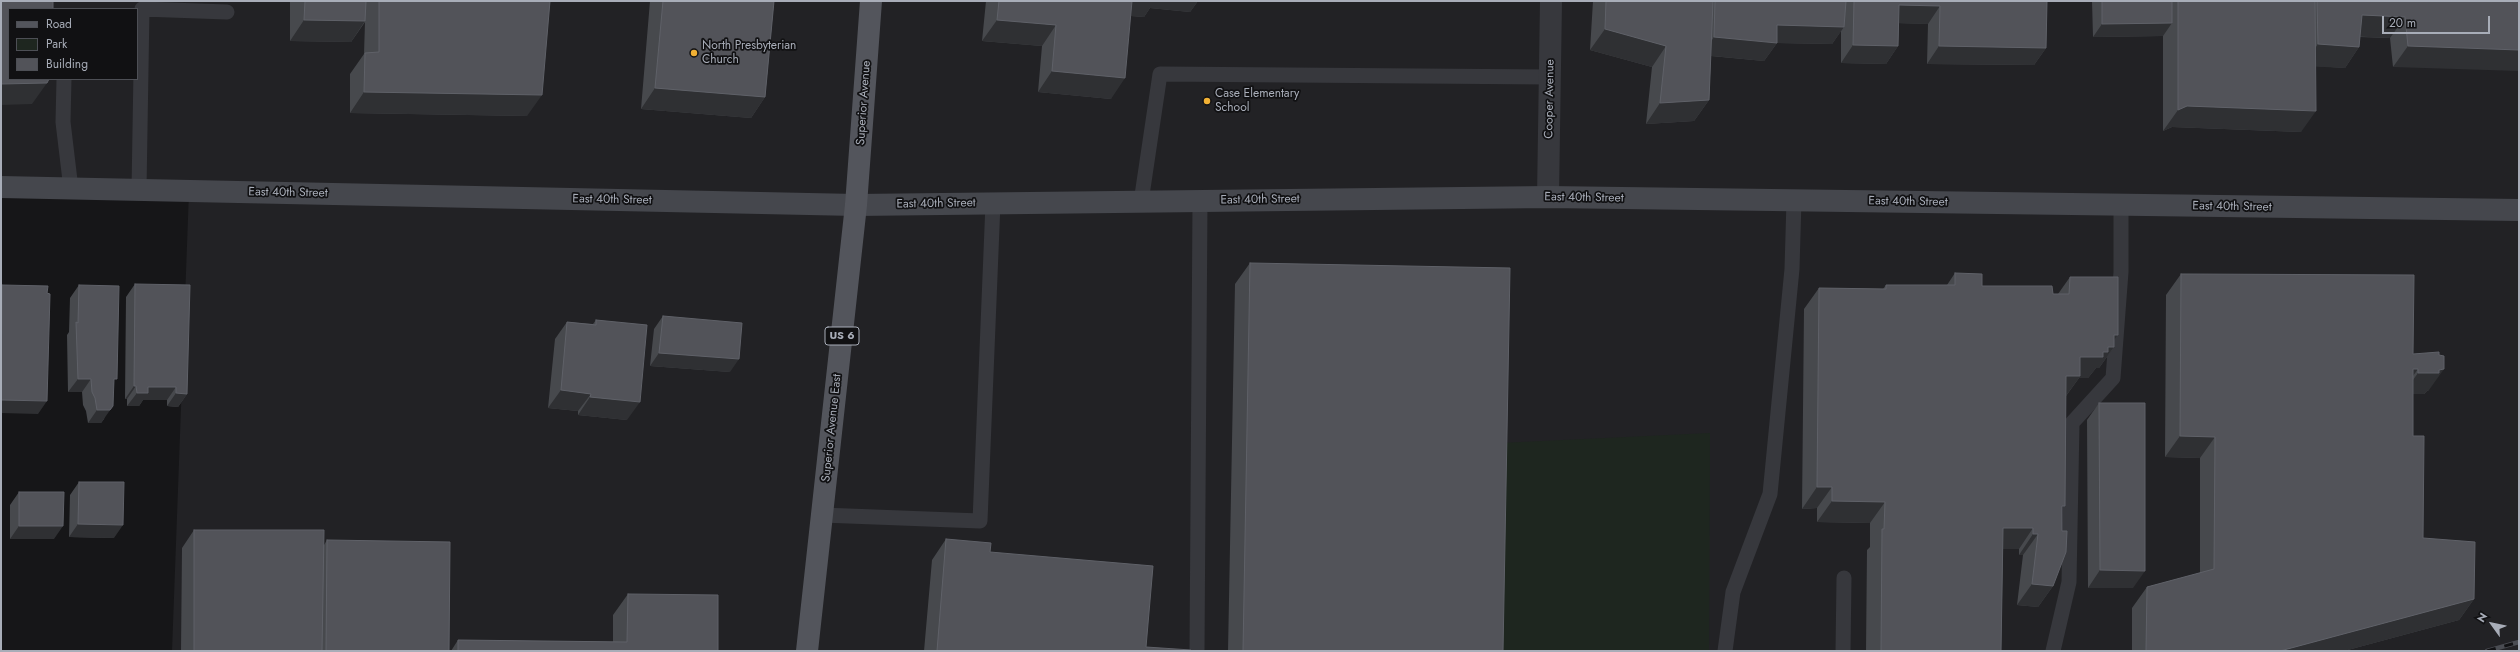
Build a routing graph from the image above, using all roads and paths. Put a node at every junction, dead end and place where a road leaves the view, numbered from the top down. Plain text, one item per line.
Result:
1 (871, 1) edge
2 (1551, 1) edge
3 (227, 12) dead end
4 (1550, 77) junction
5 (64, 80) edge
6 (1, 187) edge
7 (71, 189) junction
8 (139, 190) junction
9 (1548, 197) junction
10 (1794, 200) junction
11 (1200, 201) junction
12 (1141, 202) junction
13 (993, 203) junction
14 (856, 205) junction
15 (2121, 205) junction
16 (2519, 210) edge
17 (822, 515) junction
18 (1844, 578) dead end
19 (807, 651) edge
20 (1197, 651) edge
21 (1725, 651) edge
22 (1842, 651) edge
23 (2053, 651) edge

1 - 14 main road, Superior Avenue / US 6
2 - 4 street, Cooper Avenue
3 - 8 lane
4 - 9 street, Cooper Avenue
4 - 12 lane
5 - 7 lane
6 - 7 street, East 40th Street
7 - 8 street, East 40th Street
8 - 14 street, East 40th Street
9 - 10 street, East 40th Street
9 - 11 street, East 40th Street
10 - 15 street, East 40th Street
10 - 21 lane
11 - 12 street, East 40th Street
11 - 20 lane
12 - 13 street, East 40th Street
13 - 14 street, East 40th Street
13 - 17 lane
14 - 17 main road, Superior Avenue East / US 6
15 - 16 street, East 40th Street
15 - 23 lane
17 - 19 main road, Superior Avenue East / US 6
18 - 22 lane

